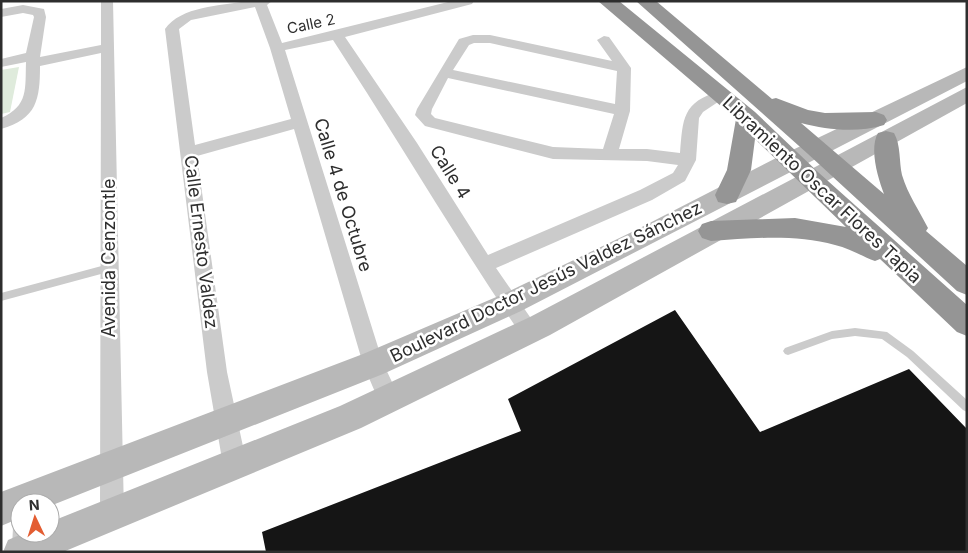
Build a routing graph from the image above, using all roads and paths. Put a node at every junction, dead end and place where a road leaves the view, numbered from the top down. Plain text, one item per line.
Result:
1 (107, 1) edge
2 (468, 1) edge
3 (607, 1) edge
4 (646, 1) edge
5 (263, 2) edge
6 (1, 13) edge
7 (179, 21) joint
8 (337, 35) junction
9 (604, 40) dead end
10 (106, 43) junction
11 (277, 48) junction
12 (33, 57) junction
13 (1, 63) edge
14 (624, 68) junction
15 (967, 73) edge
16 (445, 74) junction
17 (742, 86) junction
18 (967, 94) edge
19 (720, 96) junction
20 (622, 111) junction
21 (747, 117) junction
22 (300, 122) junction
23 (1, 124) edge
24 (881, 129) junction
25 (816, 148) junction
26 (190, 152) junction
27 (610, 154) junction
28 (688, 160) junction
29 (792, 160) junction
30 (835, 166) junction
31 (810, 179) junction
32 (727, 195) junction
33 (711, 231) junction
34 (935, 256) junction
35 (900, 263) junction
36 (484, 265) junction
37 (109, 268) junction
38 (967, 283) edge
39 (1, 297) edge
40 (511, 303) junction
41 (967, 323) edge
42 (529, 330) junction
43 (788, 352) dead end
44 (373, 364) junction
45 (389, 398) junction
46 (967, 407) edge
47 (227, 422) junction
48 (235, 466) junction
49 (110, 467) junction
50 (45, 493) edge
51 (112, 514) junction
52 (19, 552) edge

1 - 10 street, Avenida Cenzontle
2 - 8 street, Calle 2
3 - 19 highway, Libramiento Oscar Flores Tapia
4 - 17 highway, Libramiento Oscar Flores Tapia
5 - 7 street
5 - 11 street, Calle 4 de Octubre
6 - 12 street
7 - 26 street, Calle Ernesto Valdez
8 - 11 street, Calle 2
8 - 36 street, Calle 4
9 - 14 street
10 - 12 street
10 - 37 street, Avenida Cenzontle
11 - 22 street, Calle 4 de Octubre
12 - 13 street
12 - 23 street
14 - 16 street
14 - 20 street
15 - 24 main road, Boulevard Doctor Jesús Valdez Sánchez
16 - 20 street
16 - 27 street
17 - 24 highway
17 - 25 highway, Libramiento Oscar Flores Tapia
18 - 24 main road, Boulevard Doctor Jesús Valdez Sánchez
19 - 21 highway, Libramiento Oscar Flores Tapia
19 - 28 street
20 - 27 street
21 - 29 highway, Libramiento Oscar Flores Tapia
21 - 32 highway
22 - 26 street
22 - 44 street, Calle 4 de Octubre
24 - 25 main road, Boulevard Doctor Jesús Valdez Sánchez
24 - 30 main road, Boulevard Doctor Jesús Valdez Sánchez
24 - 34 highway
25 - 29 main road, Boulevard Doctor Jesús Valdez Sánchez
25 - 30 highway, Libramiento Oscar Flores Tapia
26 - 47 street, Calle Ernesto Valdez
27 - 28 street
28 - 36 street
29 - 31 highway, Libramiento Oscar Flores Tapia
29 - 32 main road, Boulevard Doctor Jesús Valdez Sánchez
30 - 31 main road, Boulevard Doctor Jesús Valdez Sánchez
30 - 34 highway, Libramiento Oscar Flores Tapia
31 - 33 main road, Boulevard Doctor Jesús Valdez Sánchez
31 - 35 highway, Libramiento Oscar Flores Tapia
32 - 40 main road, Boulevard Doctor Jesús Valdez Sánchez
33 - 35 highway
33 - 42 main road, Boulevard Doctor Jesús Valdez Sánchez
34 - 38 highway, Libramiento Oscar Flores Tapia
35 - 41 highway, Libramiento Oscar Flores Tapia
36 - 40 street, Calle 4
37 - 39 lane
37 - 49 street, Avenida Cenzontle
40 - 42 street, Calle 4
40 - 44 main road, Boulevard Doctor Jesús Valdez Sánchez
42 - 45 main road, Boulevard Doctor Jesús Valdez Sánchez
43 - 46 lane
44 - 45 street, Calle 4 de Octubre
44 - 47 main road, Boulevard Doctor Jesús Valdez Sánchez
45 - 48 main road, Boulevard Doctor Jesús Valdez Sánchez
47 - 48 street, Calle Ernesto Valdez
47 - 49 main road, Boulevard Doctor Jesús Valdez Sánchez
48 - 51 main road, Boulevard Doctor Jesús Valdez Sánchez
49 - 50 main road, Boulevard Doctor Jesús Valdez Sánchez
49 - 51 street, Avenida Cenzontle
51 - 52 main road, Boulevard Doctor Jesús Valdez Sánchez

